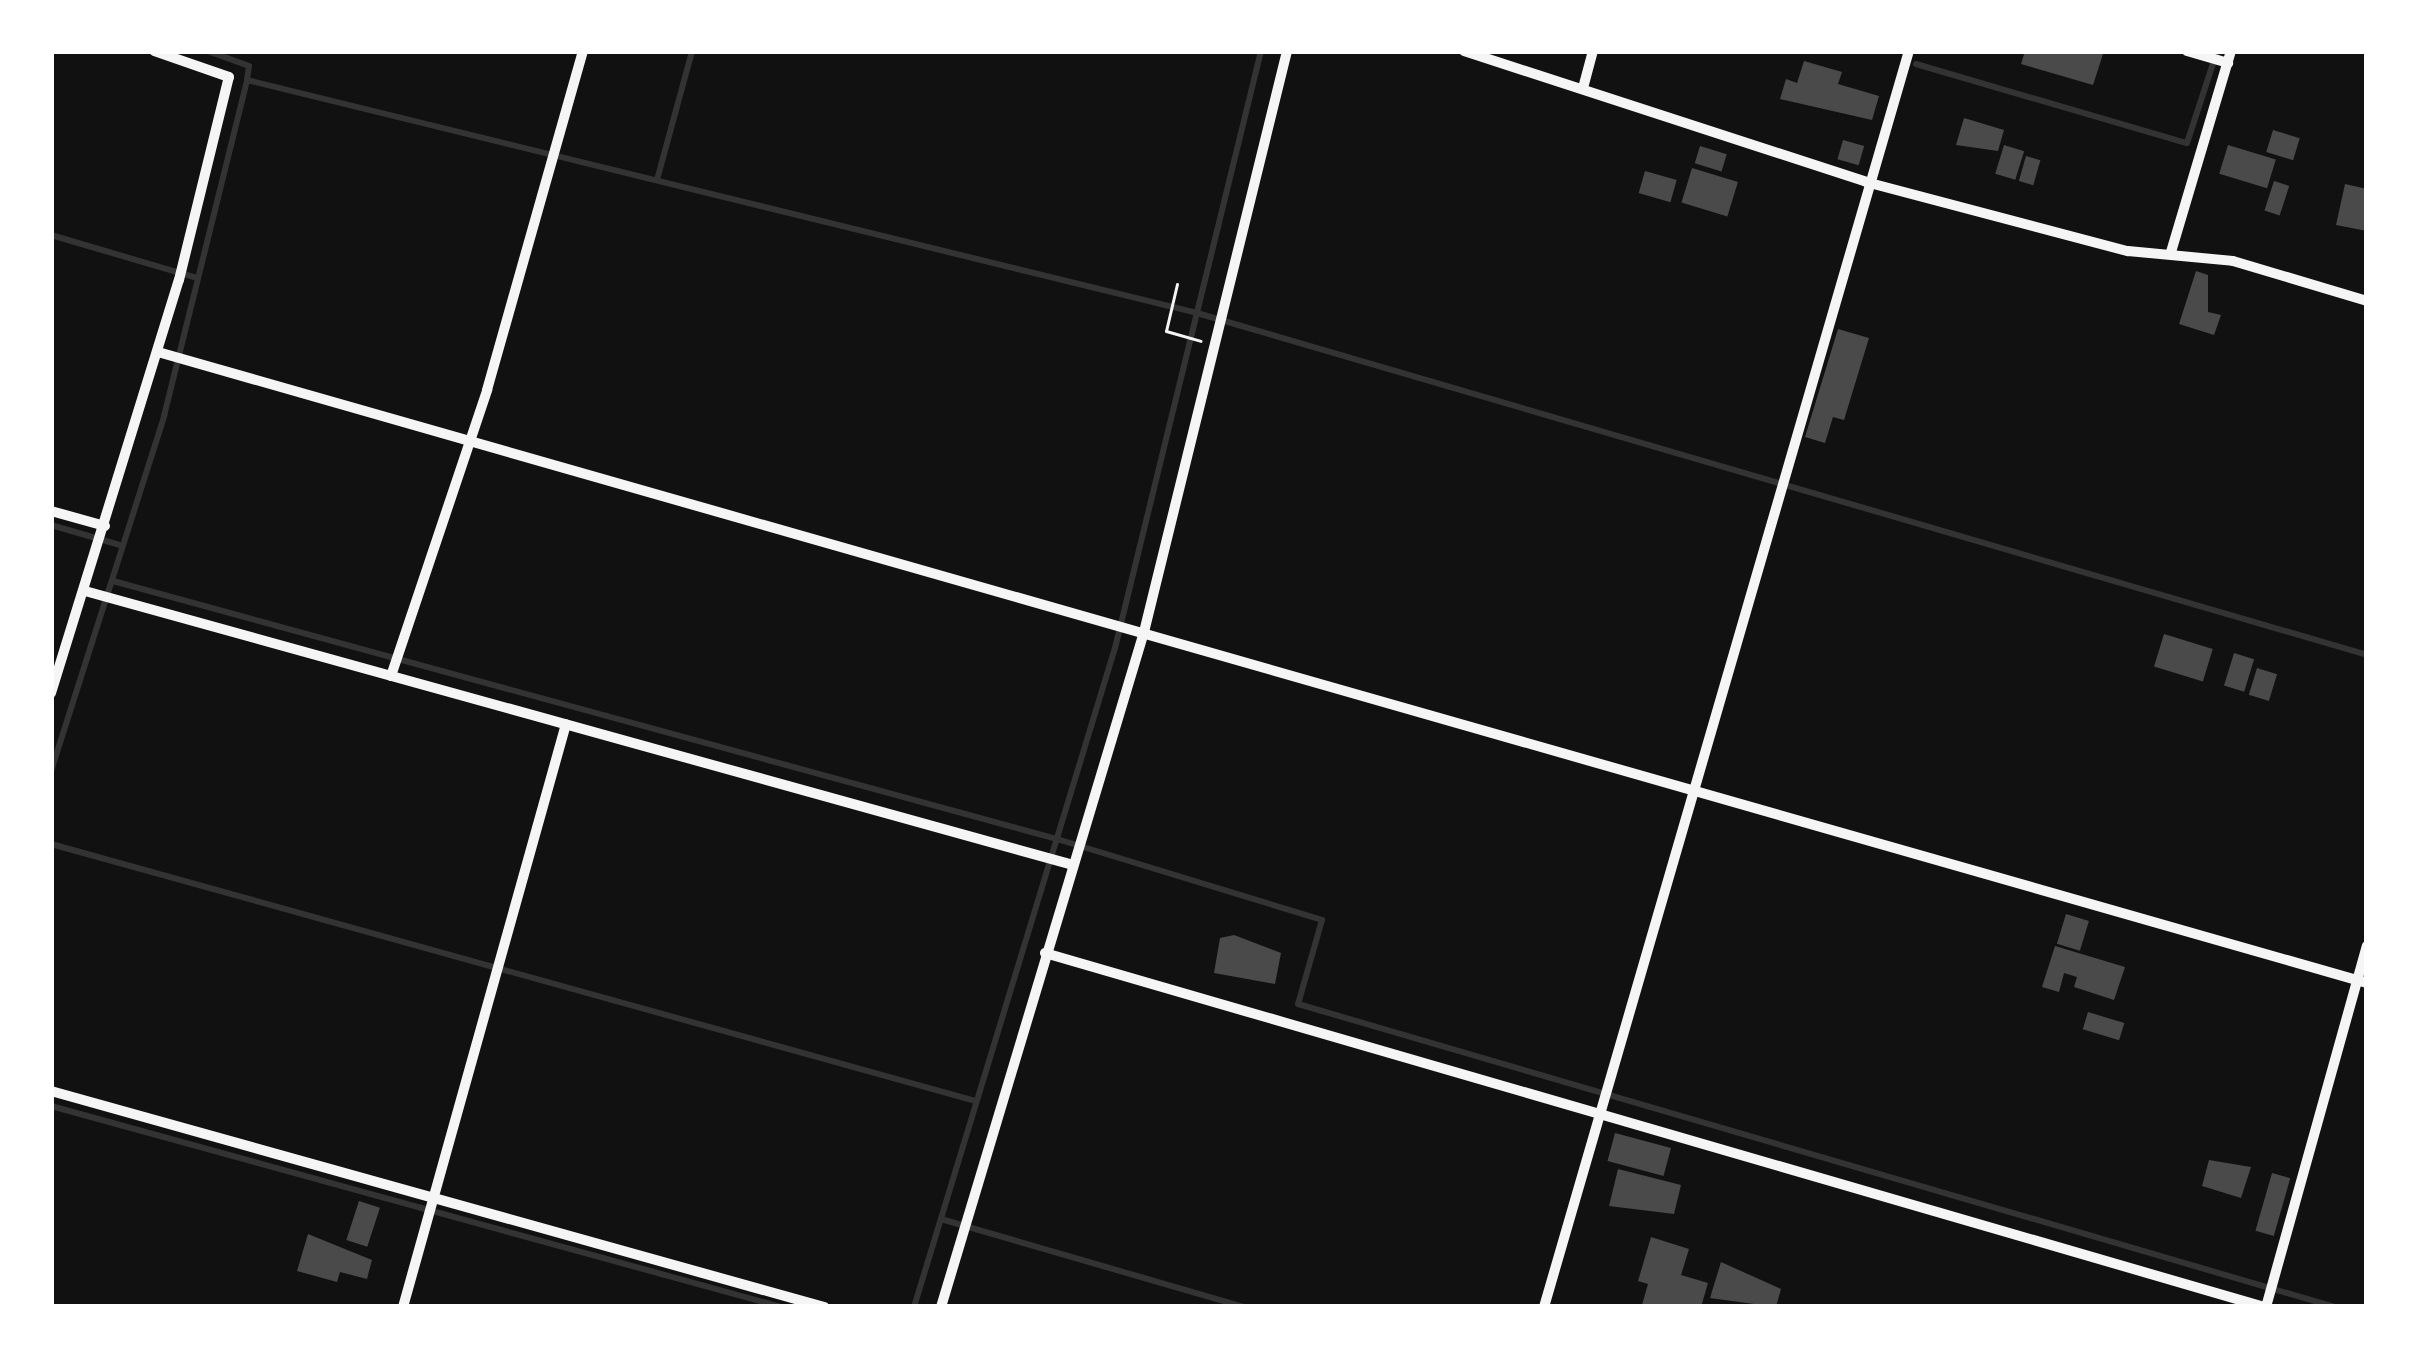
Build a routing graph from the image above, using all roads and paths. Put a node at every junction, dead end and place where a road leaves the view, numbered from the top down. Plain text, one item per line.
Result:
1 (154, 51) edge
2 (584, 51) edge
3 (1287, 51) edge
4 (1464, 51) edge
5 (1593, 51) edge
6 (1910, 51) edge
7 (2187, 51) edge
8 (2222, 58) edge
9 (1583, 88) junction
10 (1866, 182) junction
11 (2171, 252) junction
12 (1178, 284) dead end
13 (2367, 302) edge
14 (1198, 340) dead end
15 (164, 353) junction
16 (470, 438) junction
17 (51, 511) edge
18 (102, 535) junction
19 (85, 591) junction
20 (1144, 632) junction
21 (393, 671) junction
22 (51, 693) edge
23 (566, 724) junction
24 (1694, 790) junction
25 (1072, 860) junction
26 (2367, 946) edge
27 (1045, 953) junction
28 (2362, 982) edge
29 (51, 1090) edge
30 (1602, 1108) junction
31 (430, 1207) junction
32 (2266, 1304) edge
33 (403, 1307) edge
34 (824, 1307) edge
35 (941, 1307) edge
36 (1544, 1307) edge

1 - 15 street
2 - 16 street
3 - 20 street
4 - 9 street
5 - 9 street
6 - 10 street
7 - 8 street
8 - 11 street
9 - 10 street
10 - 11 street
10 - 24 street
11 - 13 street
12 - 14 path
15 - 16 street
15 - 18 street
16 - 20 street
16 - 21 street
17 - 18 street
18 - 19 street
19 - 21 street
19 - 22 street
20 - 24 street
20 - 25 street
21 - 23 street
23 - 25 street
23 - 31 street
24 - 28 street
24 - 30 street
25 - 27 street
26 - 28 street
27 - 30 street
27 - 35 street
28 - 32 street
29 - 31 street
30 - 32 street
30 - 36 street
31 - 33 street
31 - 34 street

